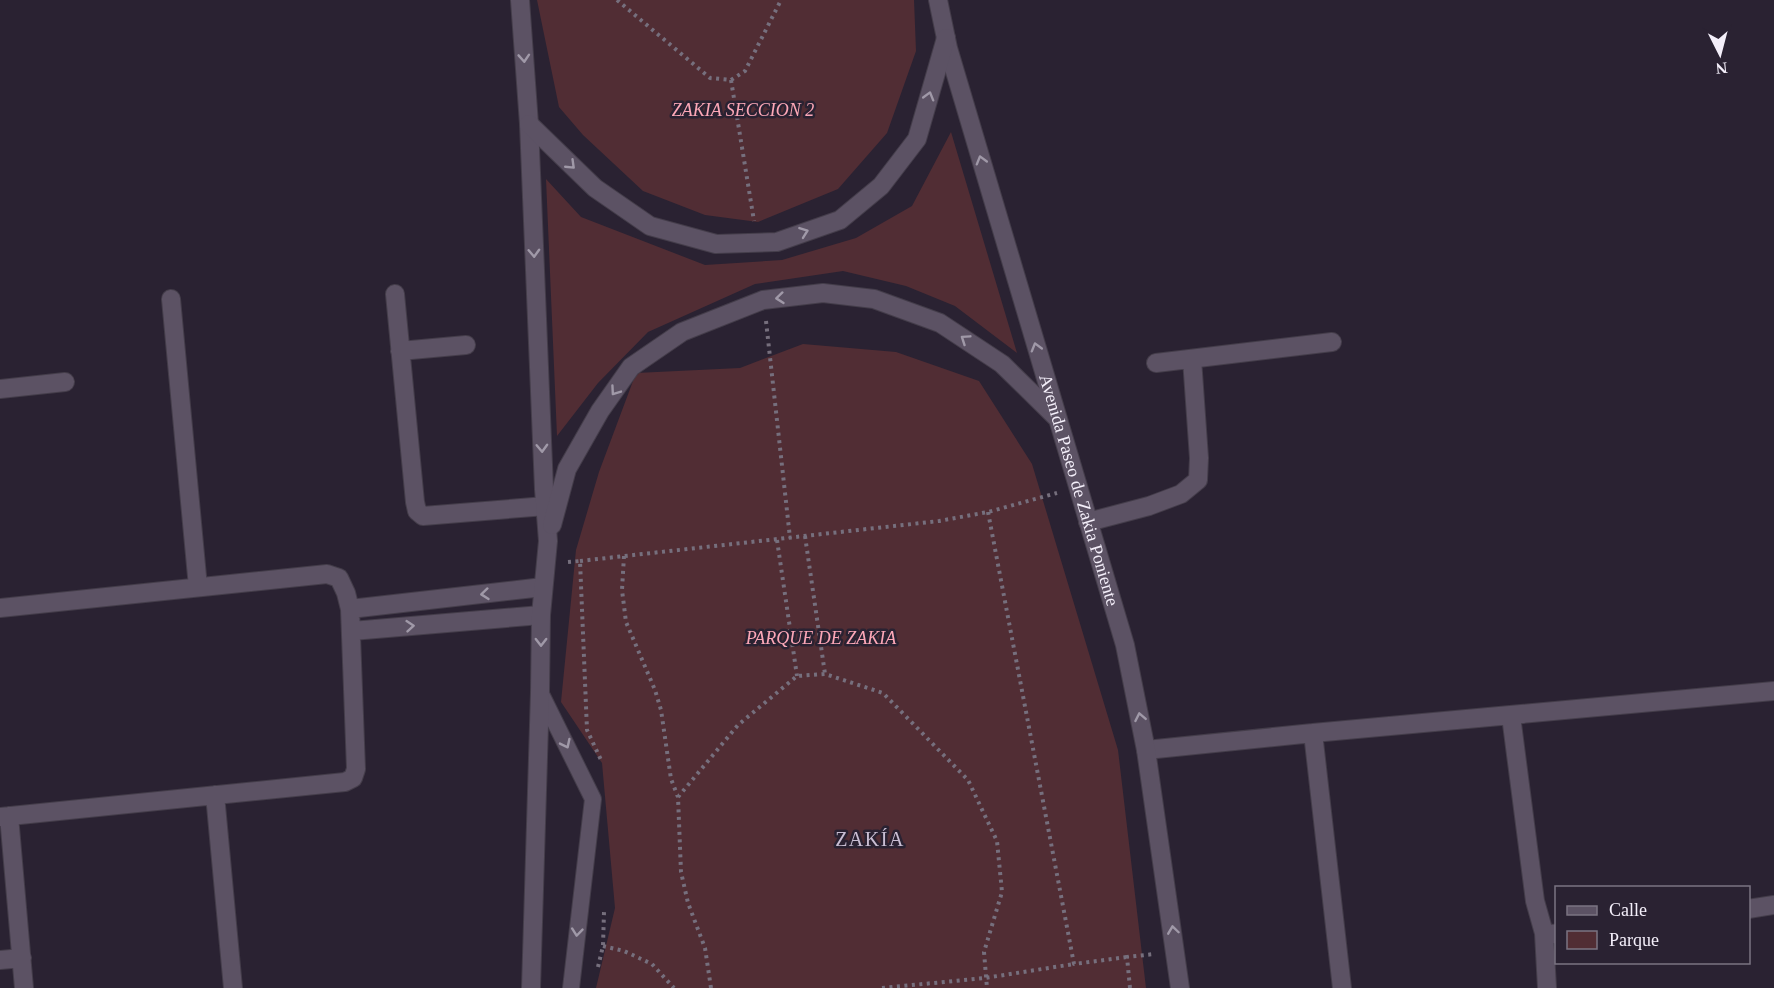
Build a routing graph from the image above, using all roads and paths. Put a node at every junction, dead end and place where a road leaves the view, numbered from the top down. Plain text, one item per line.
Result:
1 (520, 0) edge
2 (616, 0) edge
3 (782, 0) edge
4 (938, 0) edge
5 (946, 37) junction
6 (731, 80) junction
7 (529, 124) junction
8 (757, 243) junction
9 (395, 294) dead end
10 (171, 298) dead end
11 (763, 300) junction
12 (1332, 342) dead end
13 (466, 345) dead end
14 (400, 351) junction
15 (1192, 359) junction
16 (1156, 363) dead end
17 (65, 382) dead end
18 (0, 389) edge
19 (1057, 418) junction
20 (1078, 488) junction
21 (546, 506) junction
22 (988, 512) junction
23 (1088, 522) junction
24 (805, 536) junction
25 (790, 538) junction
26 (777, 540) junction
27 (548, 541) junction
28 (624, 556) junction
29 (580, 561) dead end
30 (198, 587) junction
31 (543, 587) junction
32 (0, 608) edge
33 (350, 609) junction
34 (541, 615) junction
35 (352, 631) junction
36 (825, 674) junction
37 (797, 676) junction
38 (1774, 691) edge
39 (540, 692) junction
40 (1511, 716) junction
41 (1313, 733) junction
42 (1146, 750) junction
43 (215, 795) junction
44 (678, 798) junction
45 (4, 817) edge
46 (1774, 905) edge
47 (1750, 909) edge
48 (1550, 933) edge
49 (603, 946) dead end
50 (1176, 951) junction
51 (1127, 957) junction
52 (22, 958) junction
53 (0, 960) edge
54 (1074, 964) junction
55 (985, 978) junction
56 (1181, 986) edge
57 (24, 988) edge
58 (233, 988) edge
59 (531, 988) edge
60 (571, 988) edge
61 (674, 988) edge
62 (711, 988) edge
63 (882, 988) edge
64 (987, 988) edge
65 (1130, 988) edge
66 (1342, 988) edge
67 (1547, 988) edge

1 -> 7 street
2 - 6 path
3 - 6 path
4 - 5 street, Avenida Paseo de Zakia Poniente
8 -> 5 street
19 -> 5 street, Avenida Paseo de Zakia Poniente
6 - 8 path
7 -> 8 street
7 -> 21 street
9 - 14 street
10 - 30 street
19 -> 11 street
11 - 25 path
11 -> 27 street
12 - 15 street
13 - 14 street
14 - 21 street
15 - 16 street
15 - 23 street
17 - 18 street
19 - 20 street, Avenida Paseo de Zakia Poniente
20 - 22 path
20 - 23 street, Avenida Paseo de Zakia Poniente
21 - 27 street
22 - 24 path
22 - 54 path
42 -> 23 street, Avenida Paseo de Zakia Poniente
24 - 25 path
24 - 36 path
25 - 26 path
26 - 28 path
26 - 37 path
27 - 31 street
28 - 29 path
28 - 44 path
30 - 32 street
30 - 33 street
31 -> 33 street
31 - 34 street
33 - 35 street
35 -> 34 street
34 -> 39 street
35 - 43 street
36 - 37 path
36 - 55 path
37 - 44 path
38 - 40 street
39 - 59 street
39 -> 60 lane
40 - 41 street
40 - 48 street
41 - 42 street
41 - 66 street
50 -> 42 street, Avenida Paseo de Zakia Poniente
43 - 45 street
43 - 58 street
44 - 62 path
45 - 52 street
46 - 47 street
48 - 67 street
49 - 61 path
50 - 51 path
50 - 56 street, Avenida Paseo de Zakia Poniente
51 - 54 path
51 - 65 path
52 - 53 street
52 - 57 street
54 - 55 path
55 - 63 path
55 - 64 path

